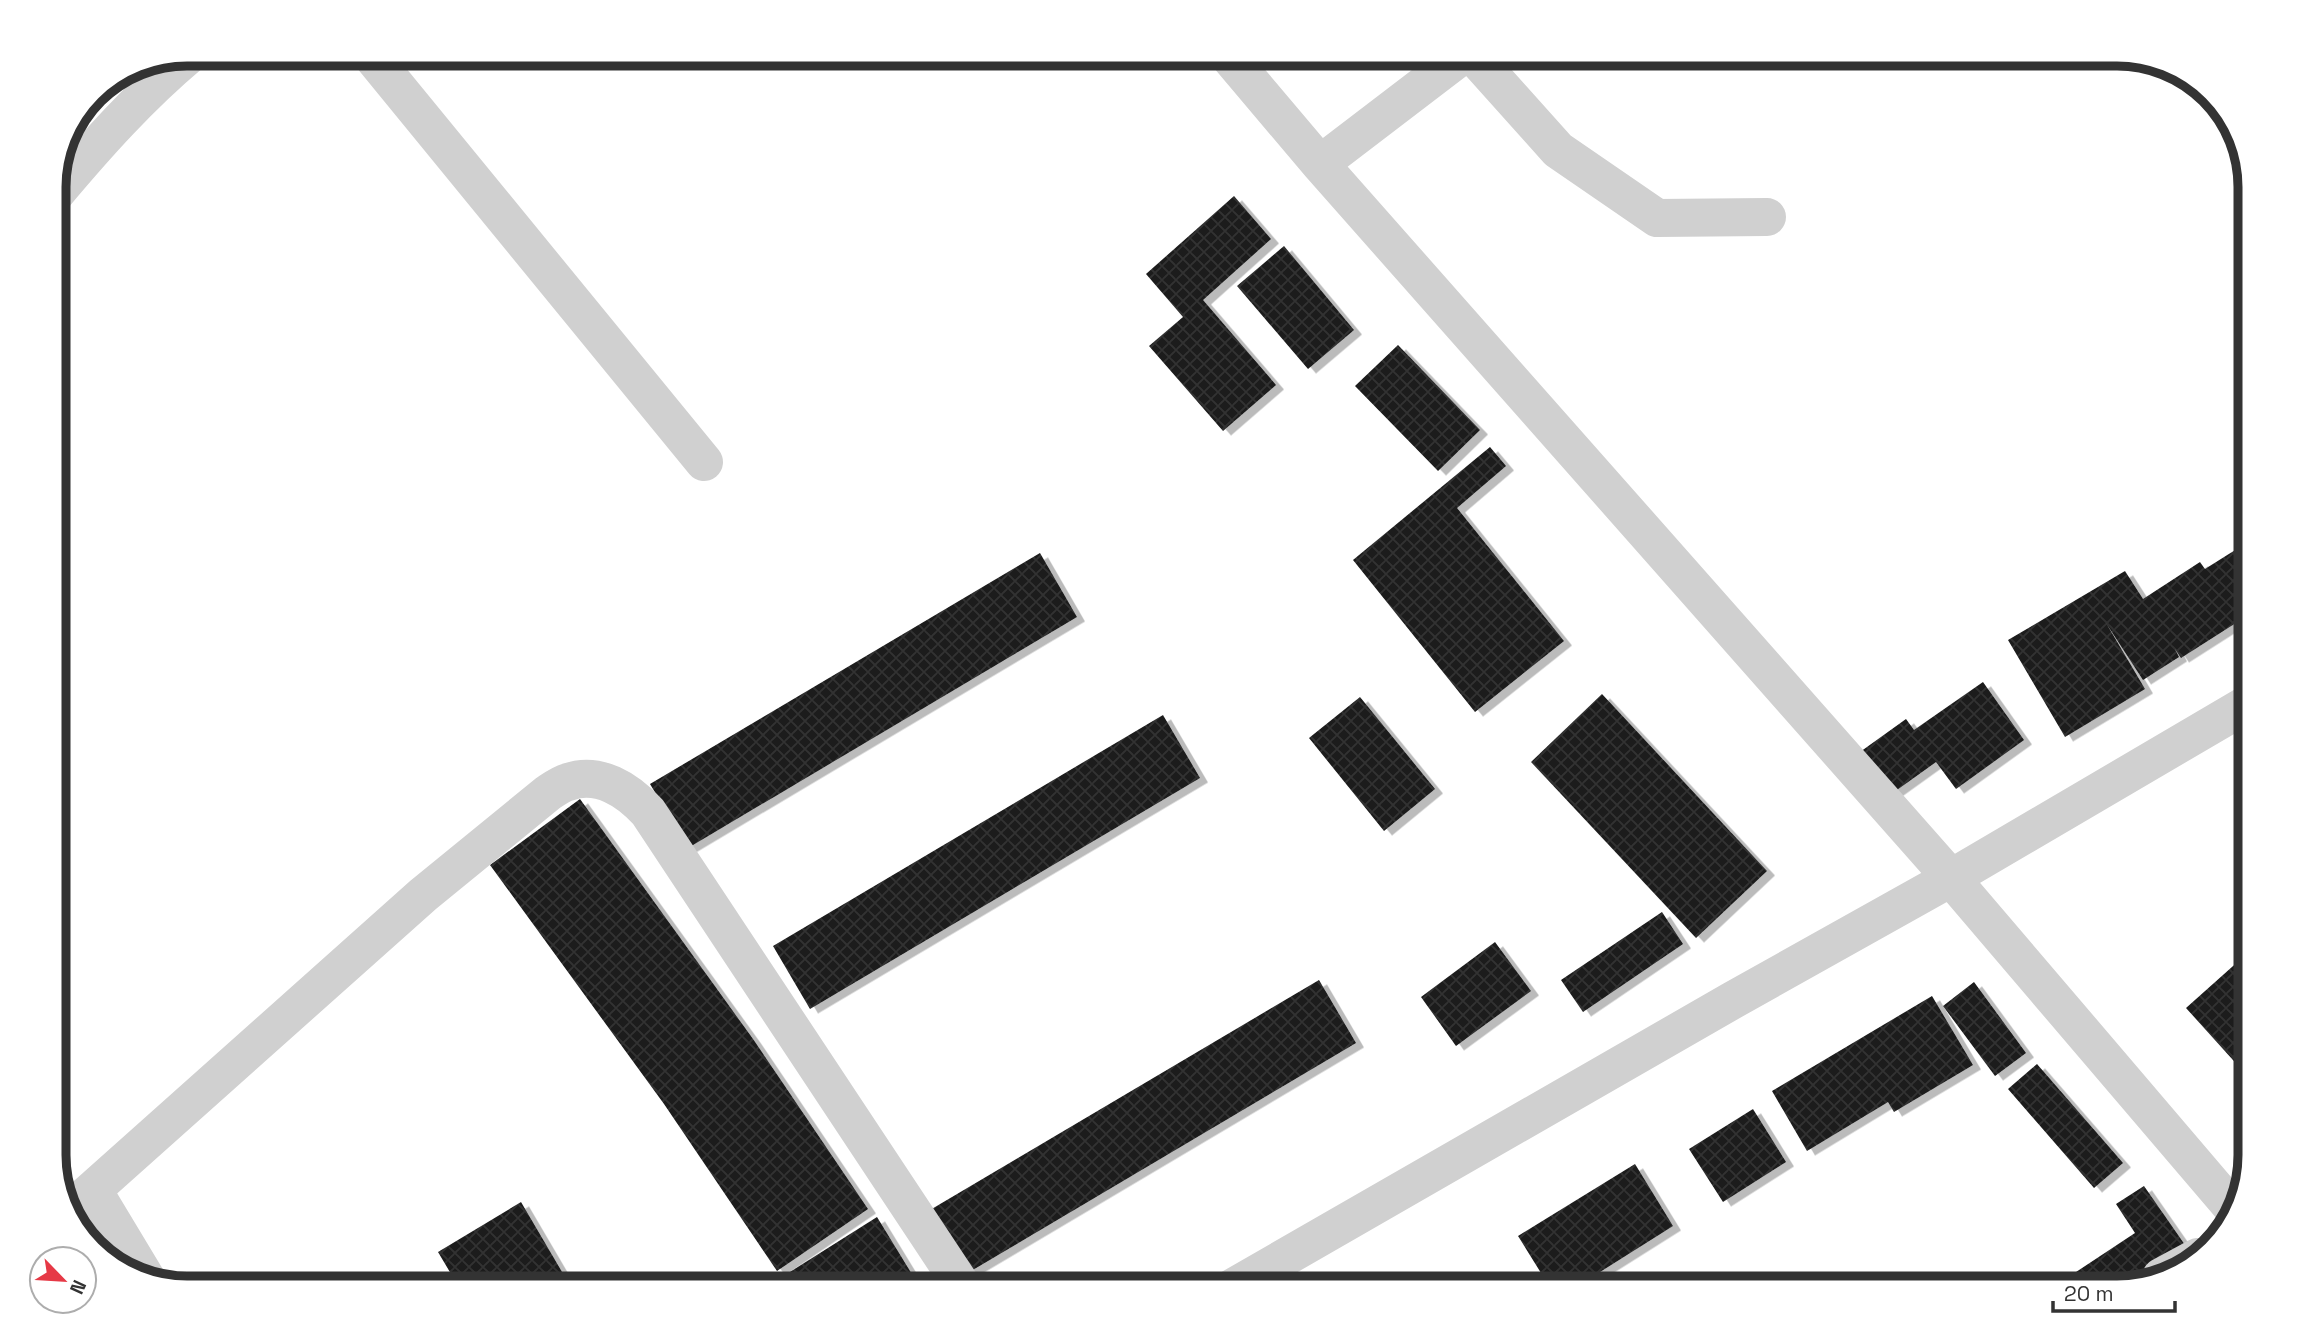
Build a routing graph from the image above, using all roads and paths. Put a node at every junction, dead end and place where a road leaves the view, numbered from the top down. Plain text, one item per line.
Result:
1 (380, 66) edge
2 (1237, 66) edge
3 (1448, 66) edge
4 (1483, 66) edge
5 (175, 68) edge
6 (1320, 164) junction
7 (67, 179) edge
8 (1767, 217) dead end
9 (704, 462) dead end
10 (2238, 710) edge
11 (1951, 878) junction
12 (82, 1200) edge
13 (2228, 1203) edge
14 (134, 1264) edge
15 (955, 1276) edge
16 (1253, 1276) edge

1 - 9 street
2 - 6 street
3 - 6 street
4 - 8 street
5 - 7 street
6 - 11 street
10 - 11 street
11 - 13 street
11 - 16 street
12 - 14 street
12 - 15 street

